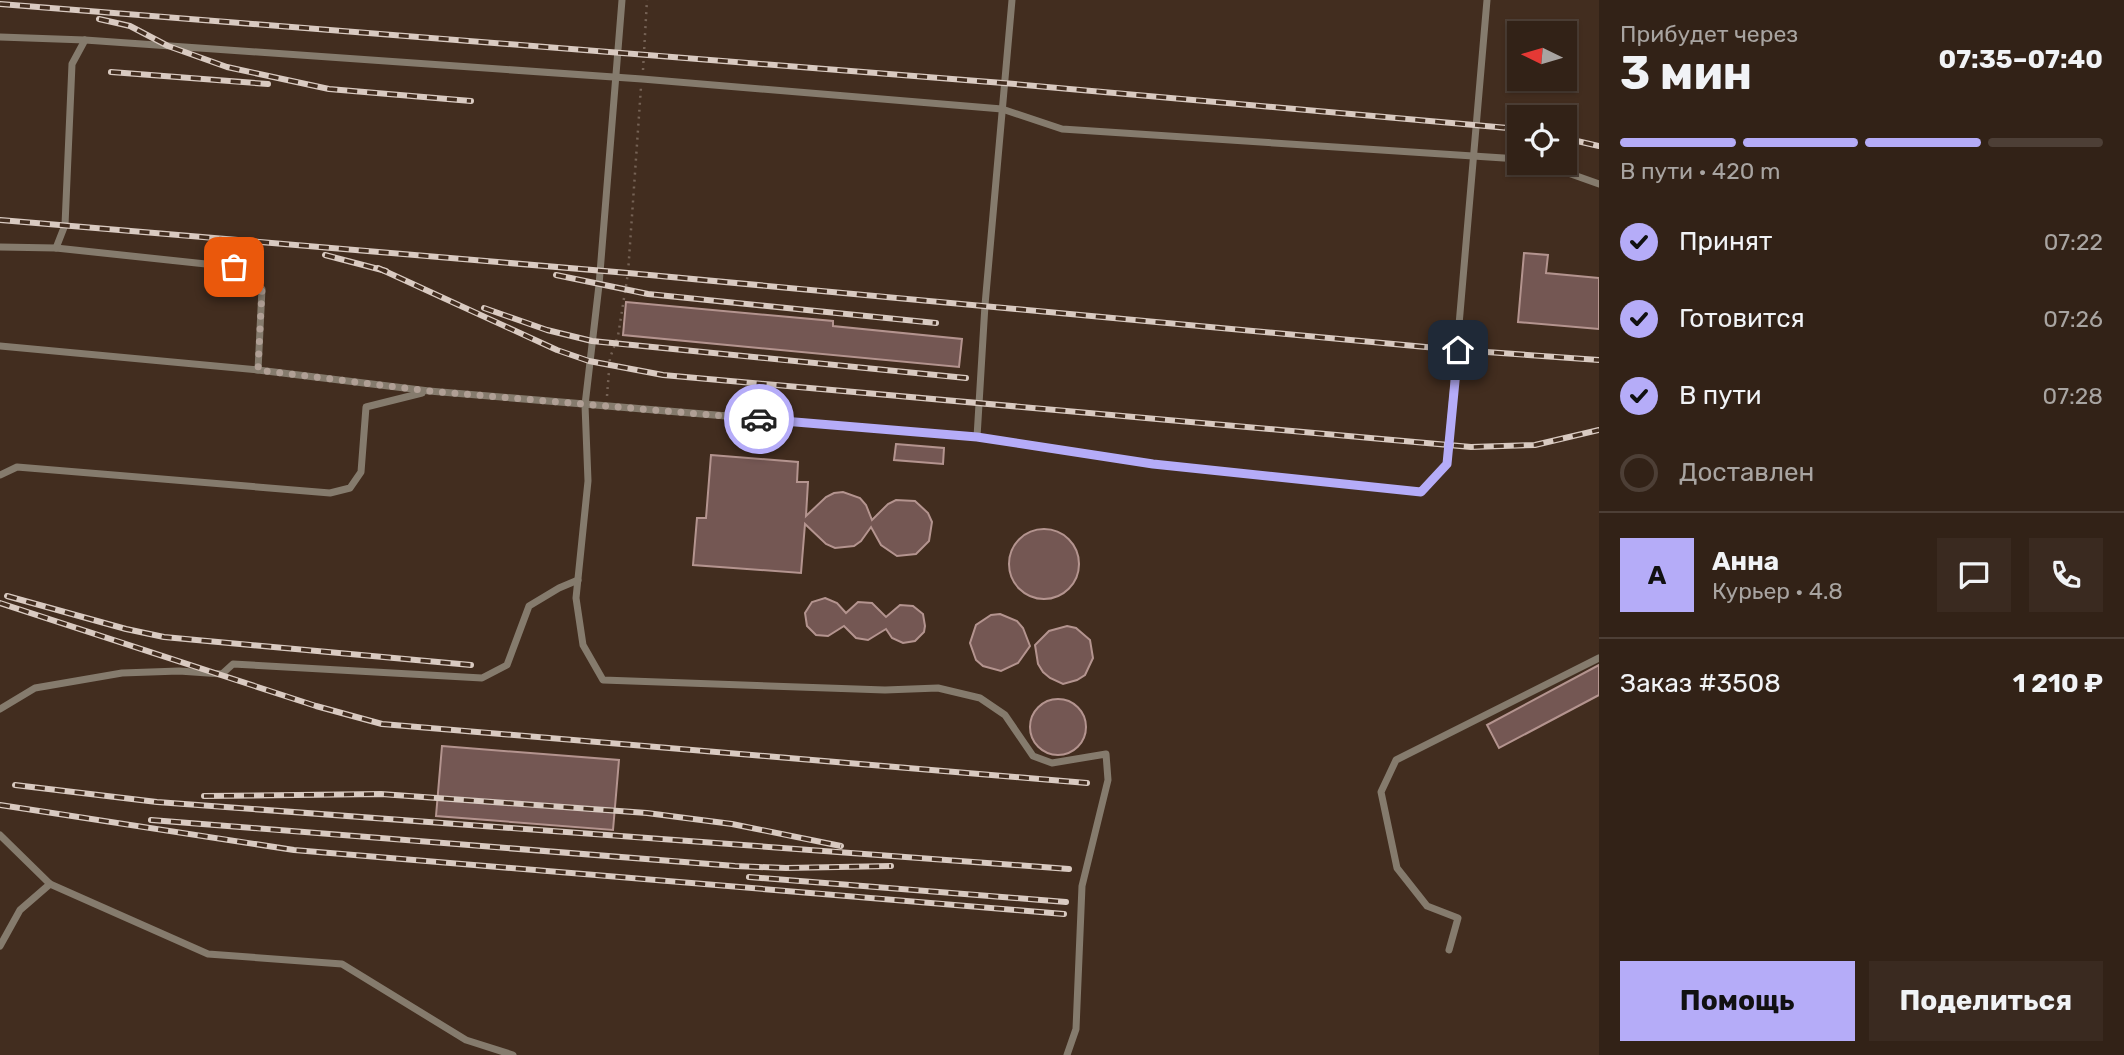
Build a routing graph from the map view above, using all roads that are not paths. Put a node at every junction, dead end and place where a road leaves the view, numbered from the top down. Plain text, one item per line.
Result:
1 (622, 0) edge
2 (1012, 0) edge
3 (1487, 0) edge
4 (0, 37) edge
5 (85, 40) junction
6 (617, 78) junction
7 (1002, 109) junction
8 (1474, 155) junction
9 (1507, 158) edge
10 (1574, 175) edge
11 (1599, 184) edge
12 (0, 247) edge
13 (56, 248) junction
14 (0, 346) edge
15 (258, 370) junction
16 (429, 391) junction
17 (585, 405) junction
18 (977, 437) junction
19 (0, 475) edge
20 (578, 580) junction
21 (1599, 658) edge
22 (0, 709) edge
23 (0, 835) edge
24 (50, 884) junction
25 (0, 946) edge
26 (1449, 950) dead end
27 (513, 1055) edge
28 (1067, 1055) edge

1 - 6 lane
2 - 7 lane
3 - 8 lane
4 - 5 lane
5 - 6 lane
5 - 13 lane
6 - 7 lane
6 - 17 lane
7 - 8 lane
7 - 18 lane
8 - 9 lane
8 - 18 lane
10 - 11 lane
12 - 13 lane
13 - 15 lane
14 - 15 lane
15 - 16 lane
16 - 17 lane
16 - 19 lane
17 - 18 lane
17 - 20 lane
20 - 22 lane
20 - 28 lane
21 - 26 lane
23 - 24 lane
24 - 25 lane
24 - 27 lane

